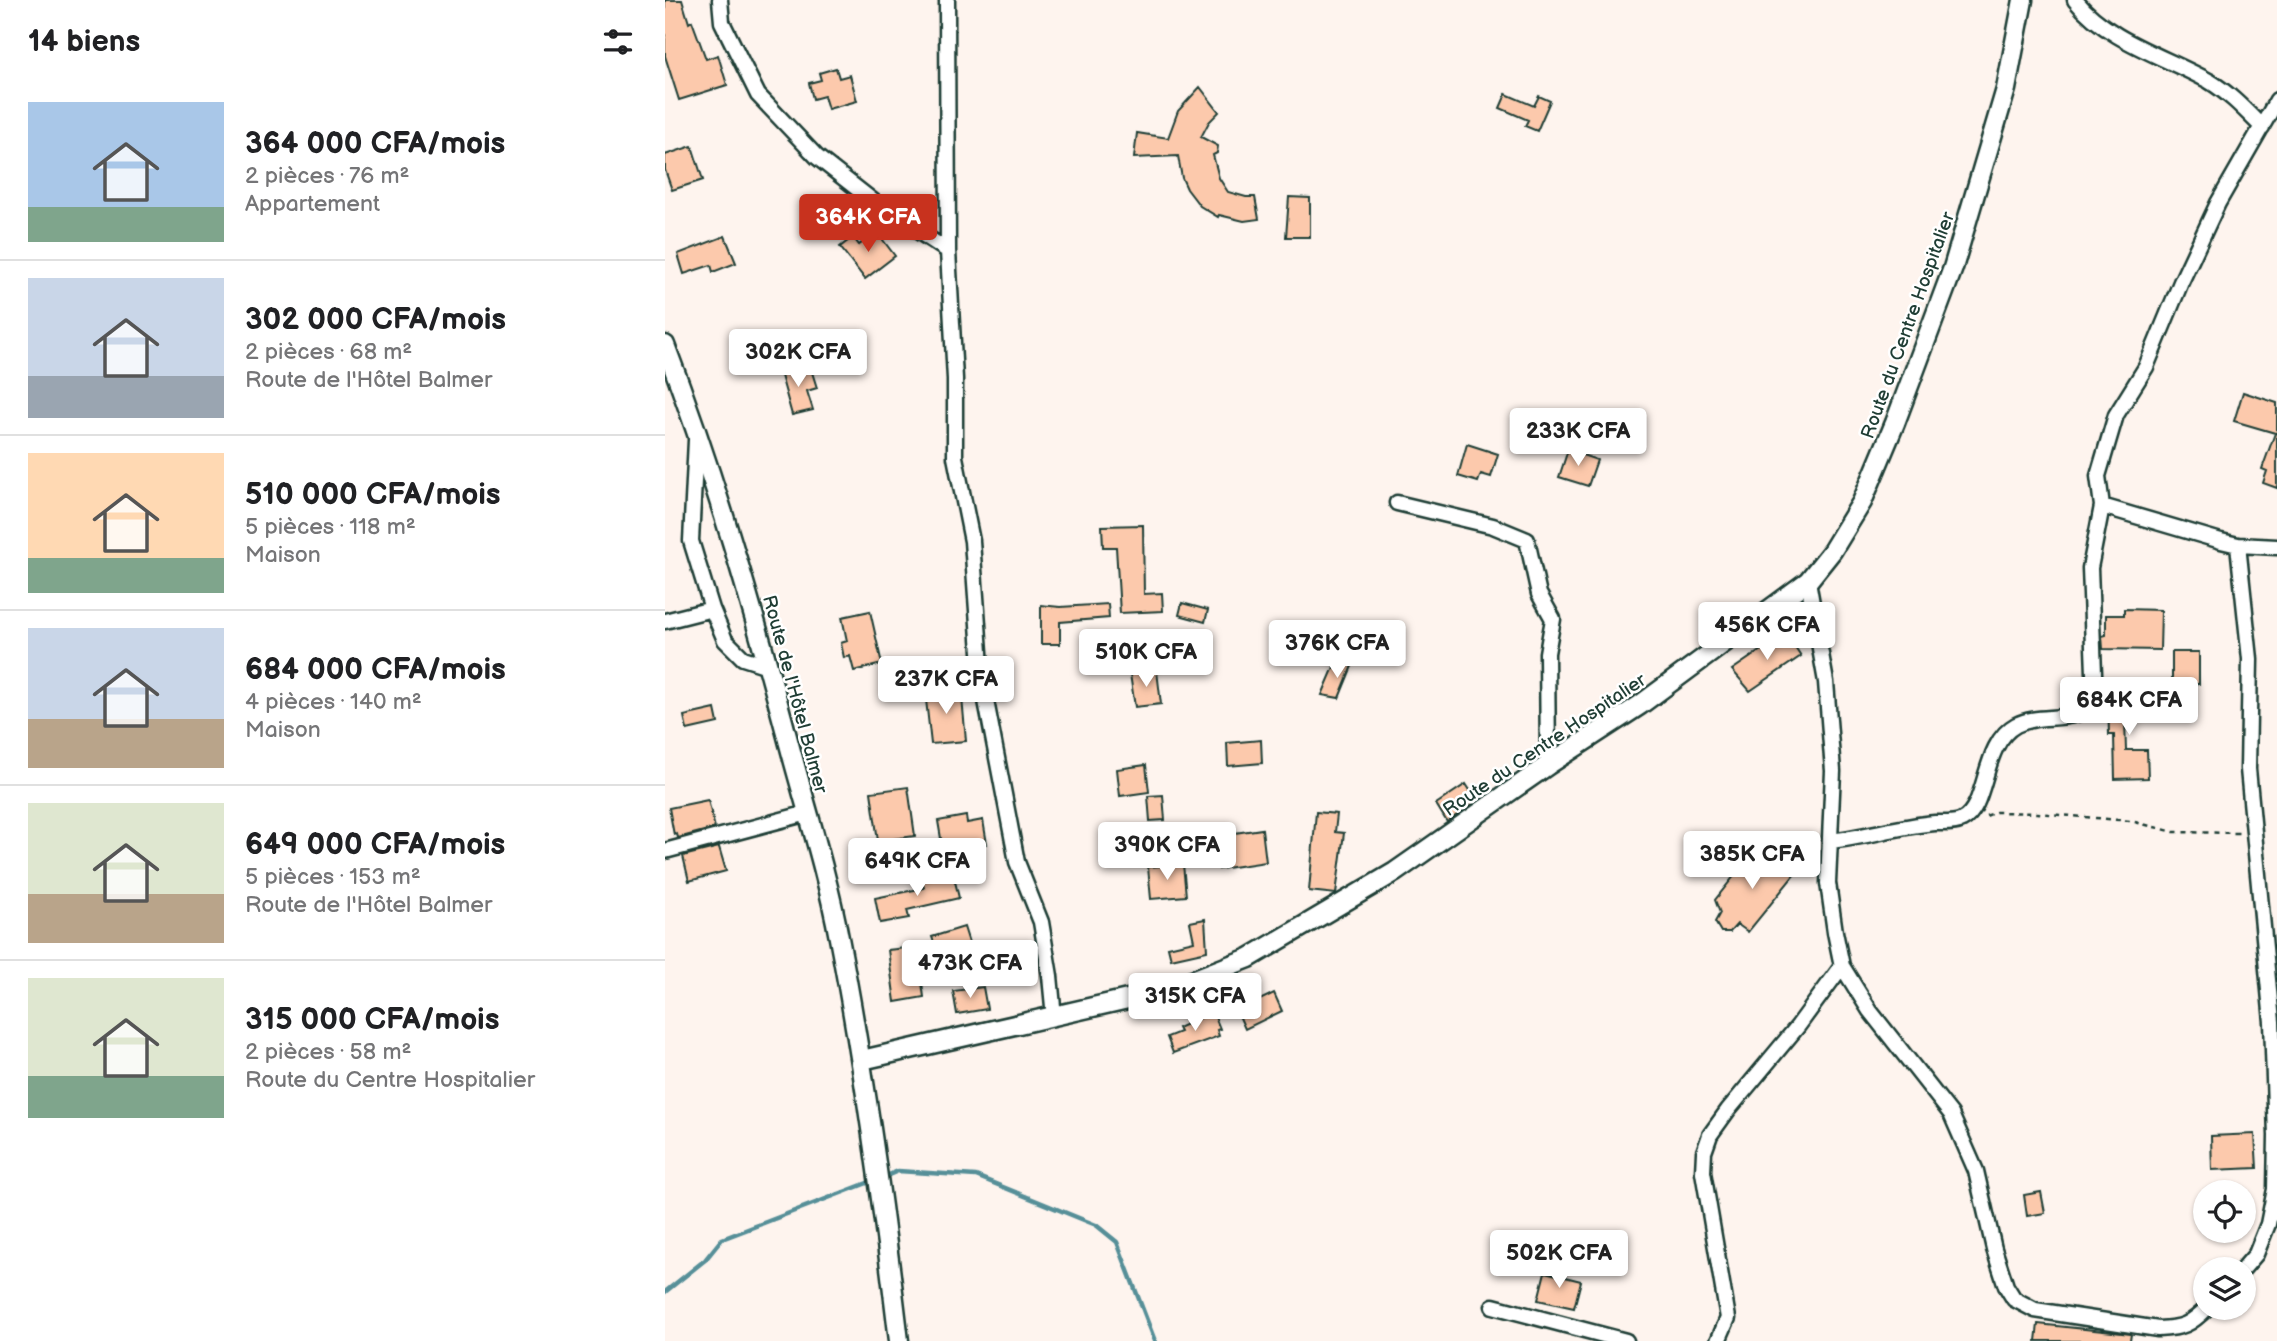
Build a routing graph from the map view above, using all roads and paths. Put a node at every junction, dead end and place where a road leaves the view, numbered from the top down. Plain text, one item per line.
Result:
1 (720, 0) edge
2 (947, 0) edge
3 (2023, 0) edge
4 (2075, 0) edge
5 (2277, 100) edge
6 (2262, 127) junction
7 (948, 251) junction
8 (665, 345) edge
9 (697, 429) junction
10 (1397, 503) dead end
11 (2102, 506) junction
12 (2238, 545) junction
13 (2277, 547) edge
14 (1808, 581) junction
15 (712, 609) junction
16 (665, 621) edge
17 (768, 666) junction
18 (1548, 765) junction
19 (807, 813) junction
20 (1961, 821) junction
21 (2253, 834) junction
22 (1830, 841) junction
23 (665, 851) edge
24 (2270, 933) edge
25 (1842, 966) junction
26 (1054, 1017) junction
27 (862, 1060) junction
28 (2253, 1257) edge
29 (1493, 1306) dead end
30 (2196, 1320) edge
31 (899, 1341) edge
32 (1626, 1341) edge
33 (1718, 1341) edge

1 - 7 street
2 - 7 street
3 - 14 street, Route du Centre Hospitalier
4 - 6 street
5 - 6 street
6 - 11 street
7 - 26 street
8 - 9 street, Route de l'Hôtel Balmer
9 - 15 street
9 - 17 street, Route de l'Hôtel Balmer
10 - 18 street
11 - 12 street
11 - 20 street
12 - 13 street
12 - 21 street
14 - 18 street, Route du Centre Hospitalier
14 - 22 street
15 - 16 street
15 - 17 street
17 - 19 street, Route de l'Hôtel Balmer
18 - 26 street, Route du Centre Hospitalier
19 - 23 street
19 - 27 street, Route de l'Hôtel Balmer
20 - 21 path
20 - 22 street
21 - 24 street
22 - 25 street
24 - 28 street
25 - 30 street
25 - 33 street
26 - 27 street, Route du Centre Hospitalier
27 - 31 street, Route de l'Hôtel Balmer
29 - 32 street

